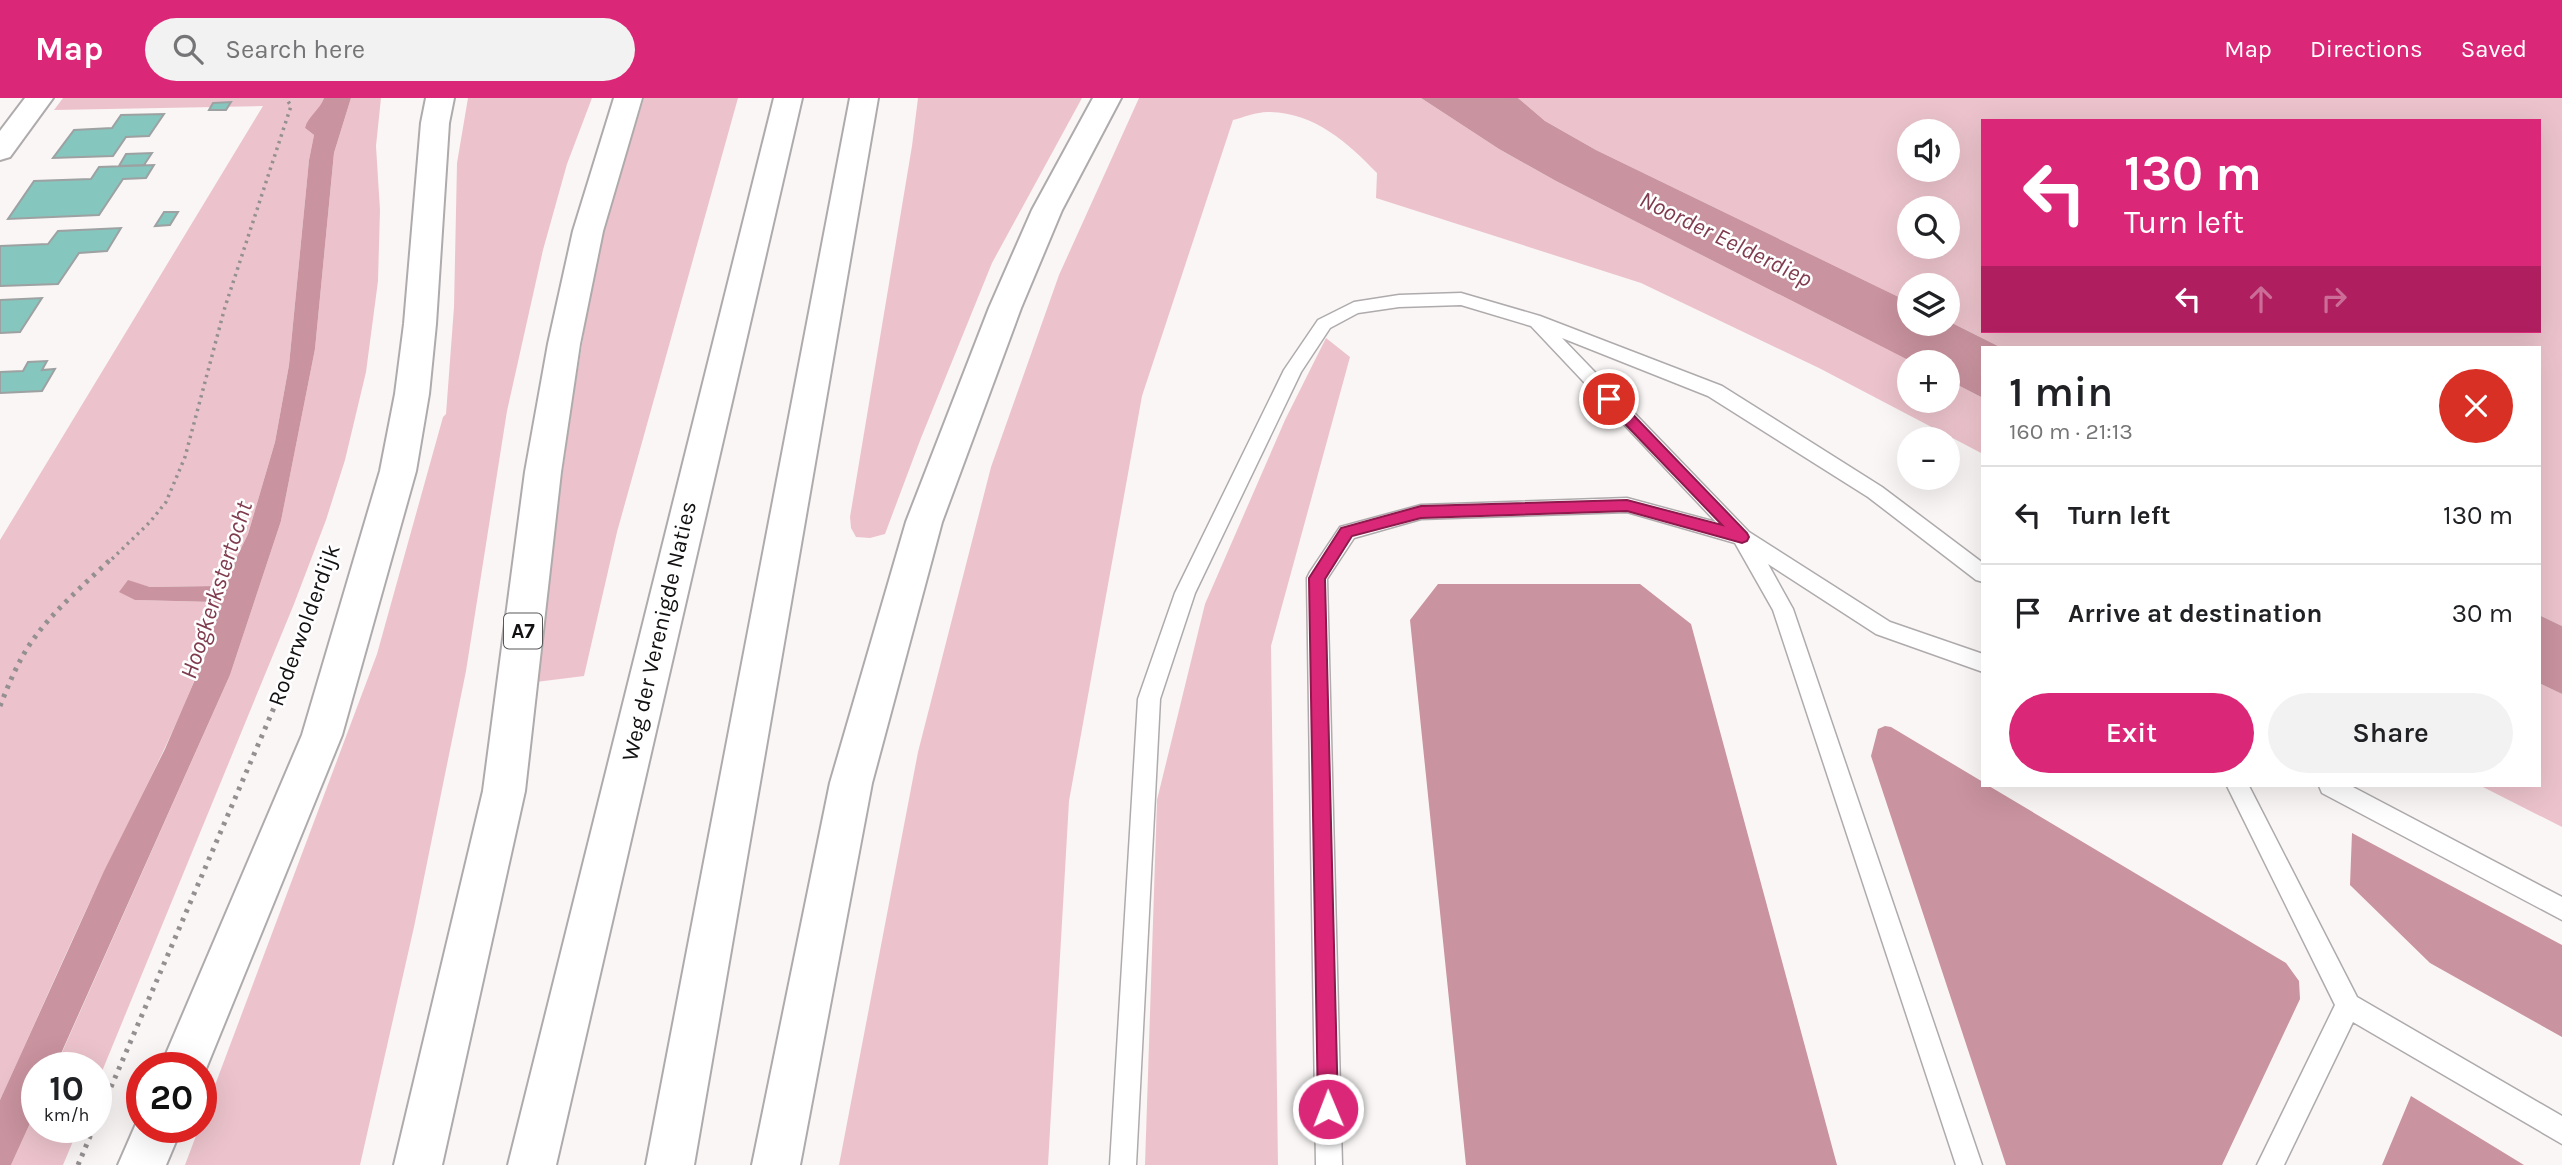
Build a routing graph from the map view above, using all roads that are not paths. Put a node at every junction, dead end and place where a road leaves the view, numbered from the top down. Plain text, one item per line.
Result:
1 (39, 98) edge
2 (440, 98) edge
3 (628, 98) edge
4 (788, 98) edge
5 (864, 98) edge
6 (1107, 98) edge
7 (0, 151) edge
8 (1534, 320) junction
9 (1742, 537) junction
10 (1981, 572) edge
11 (1981, 662) edge
12 (2239, 787) edge
13 (2332, 787) edge
14 (2562, 909) edge
15 (2348, 1004) junction
16 (190, 1052) edge
17 (2562, 1131) edge
18 (151, 1143) edge
19 (142, 1165) edge
20 (418, 1165) edge
21 (532, 1165) edge
22 (670, 1165) edge
23 (776, 1165) edge
24 (1124, 1165) edge
25 (1329, 1165) edge
26 (1969, 1165) edge
27 (2270, 1165) edge

1 - 7 main road
2 - 16 main road, Roderwolderdijk
3 - 20 main road, A7
4 - 21 main road, Weg der Verenigde Naties
5 - 22 main road
6 - 23 main road
8 - 9 lane
8 - 10 lane
8 - 24 lane
9 - 11 lane
9 - 25 lane
9 - 26 lane
12 - 15 lane
13 - 14 lane
15 - 17 lane
15 - 27 lane
18 - 19 main road

